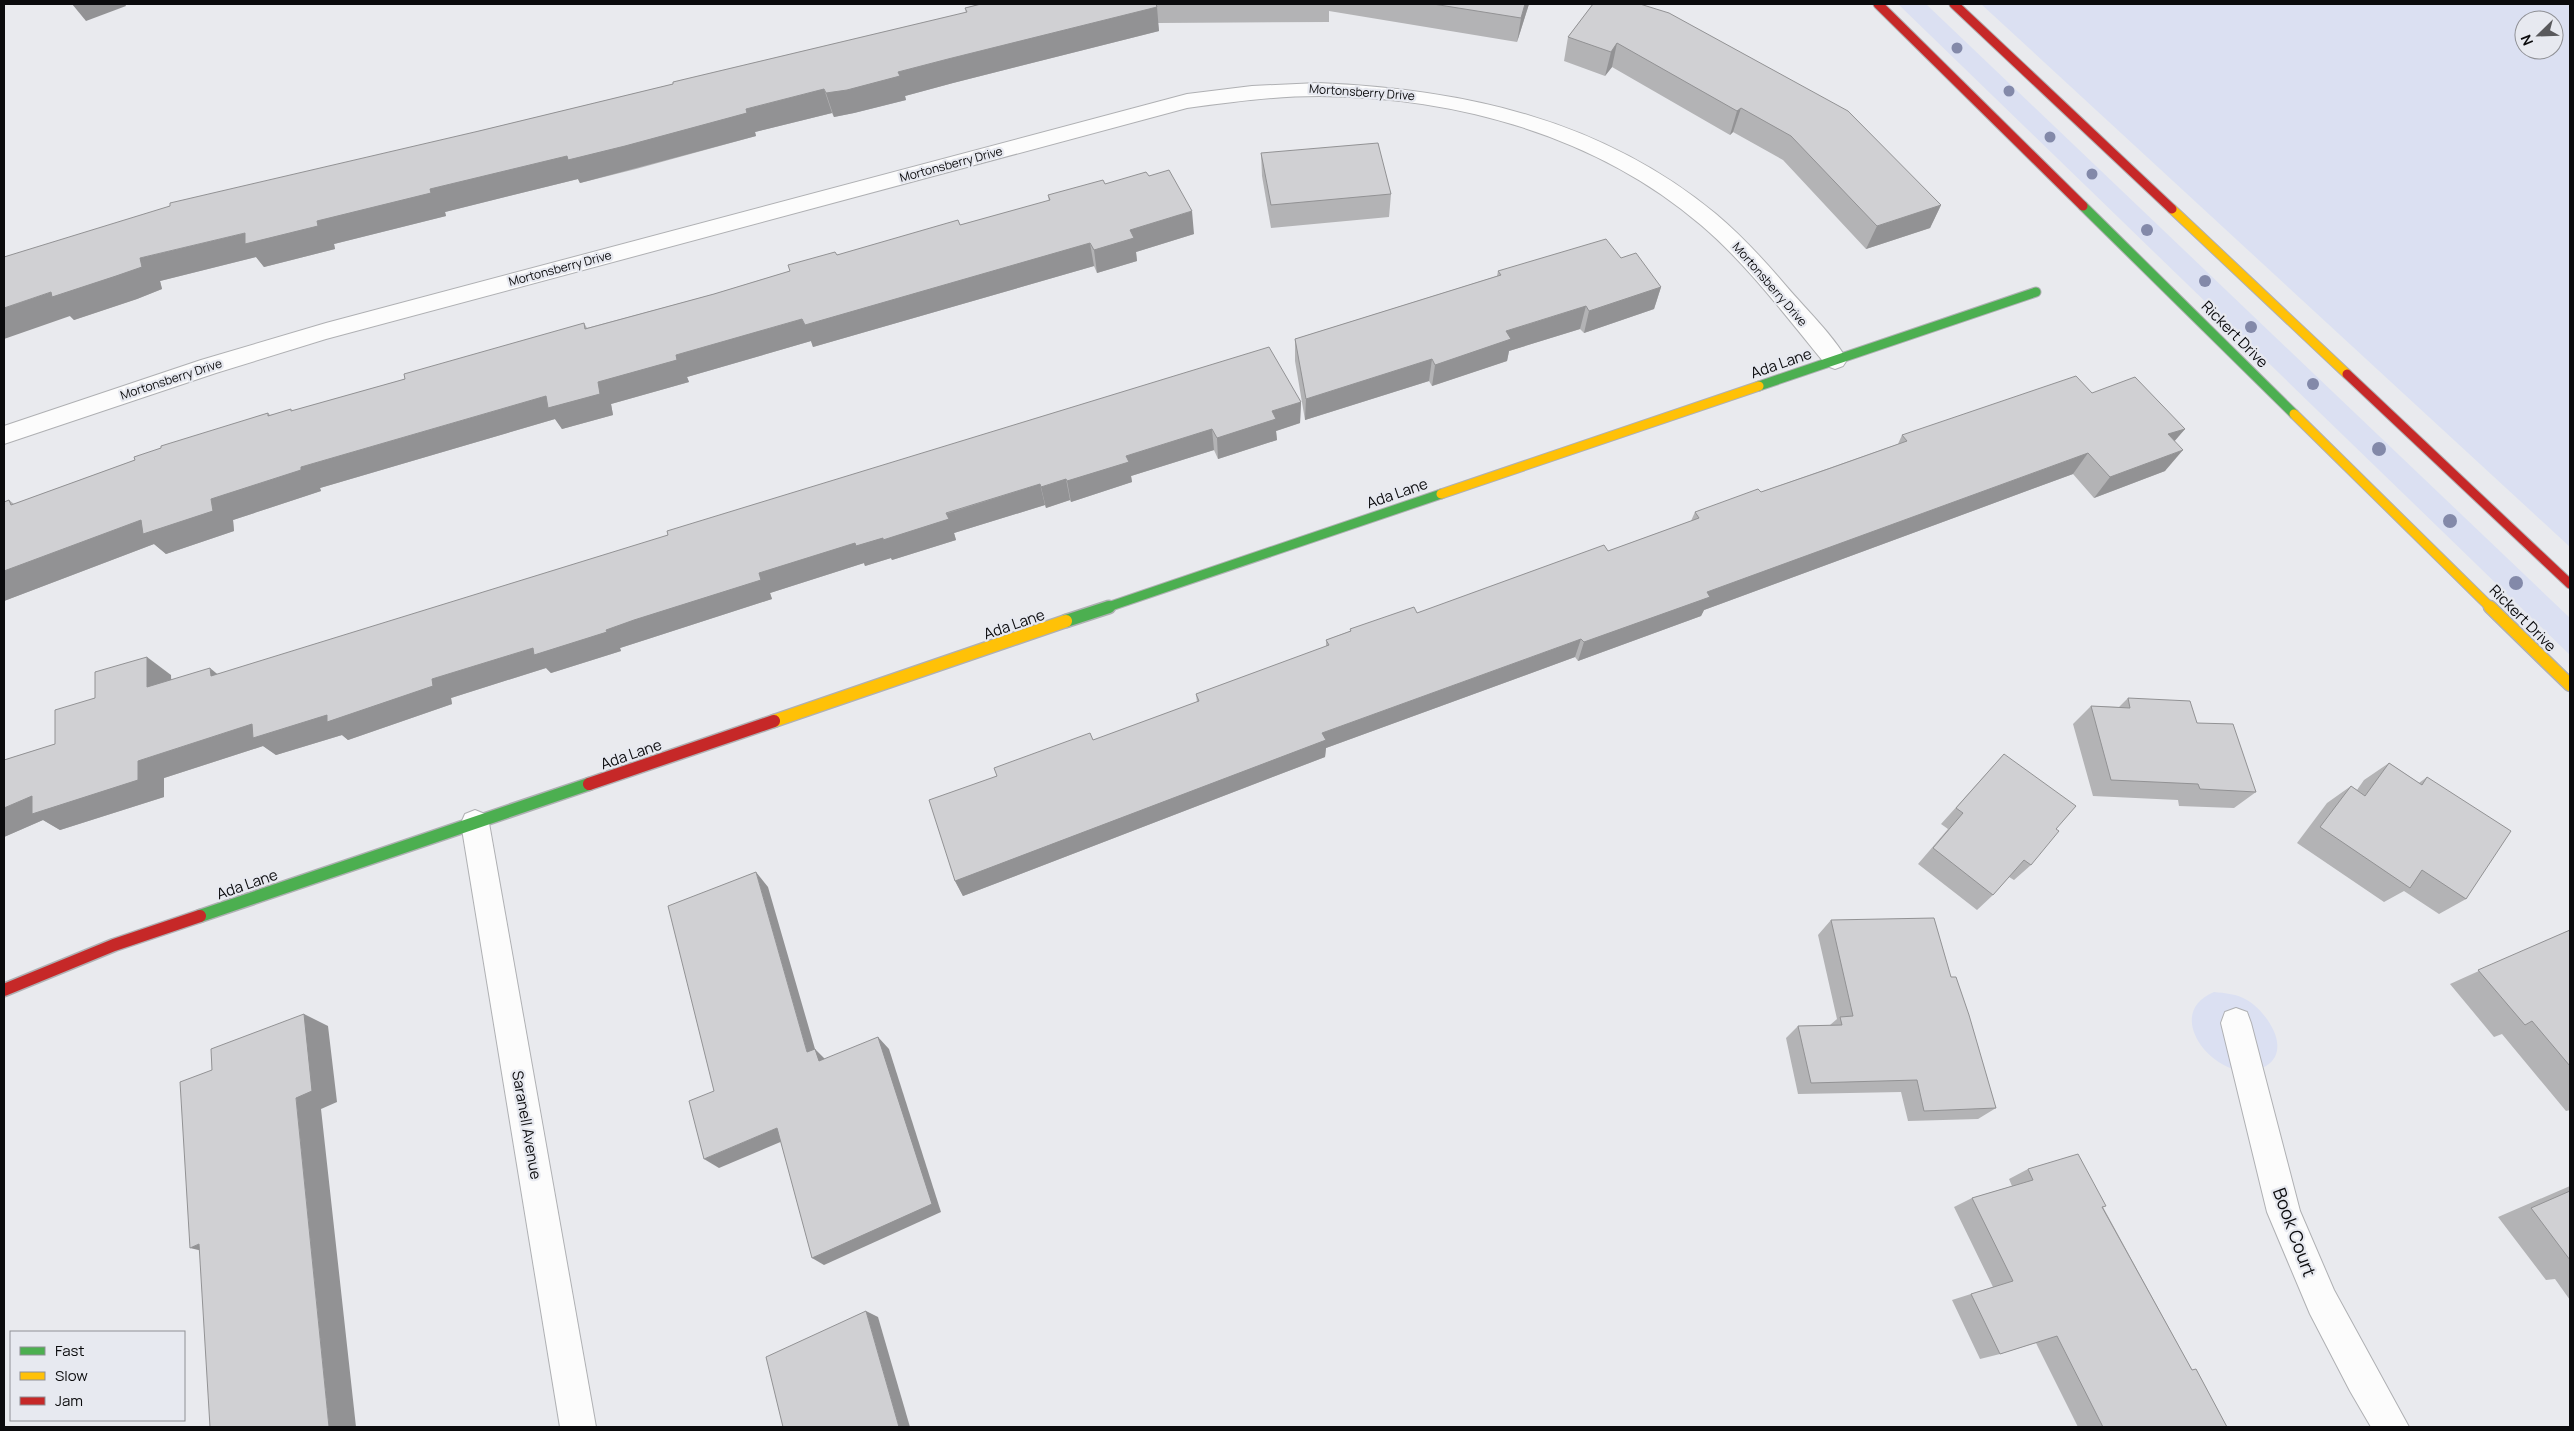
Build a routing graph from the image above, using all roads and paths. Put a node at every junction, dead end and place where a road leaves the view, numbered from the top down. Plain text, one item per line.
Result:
1 (1878, 4) edge
2 (1954, 4) edge
3 (2036, 292) dead end
4 (1835, 360) junction
5 (4, 435) edge
6 (2570, 584) edge
7 (2570, 685) edge
8 (476, 823) junction
9 (4, 990) edge
10 (2236, 1022) dead end
11 (578, 1427) edge
12 (2391, 1427) edge

1 - 7 street, Rickert Drive
2 - 6 street
3 - 4 street, Ada Lane
4 - 5 street, Mortonsberry Drive
4 - 8 street, Ada Lane
8 - 9 street, Ada Lane
8 - 11 street, Saranell Avenue
10 - 12 street, Book Court

